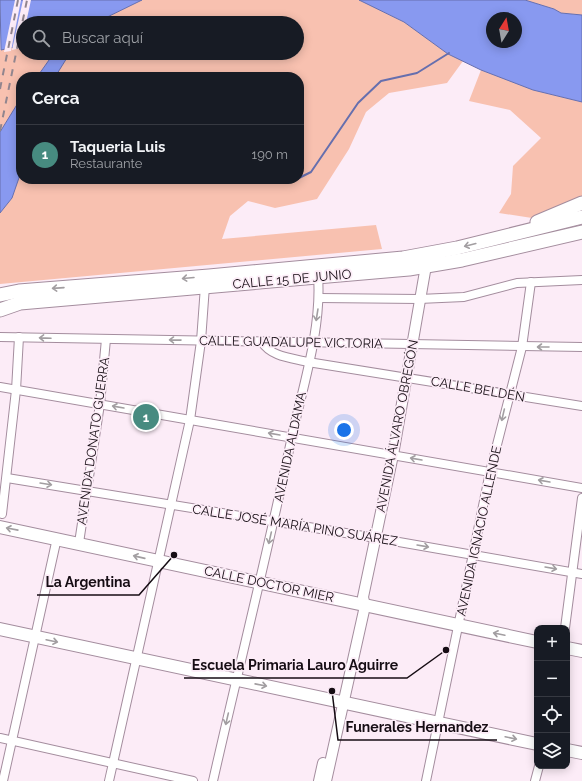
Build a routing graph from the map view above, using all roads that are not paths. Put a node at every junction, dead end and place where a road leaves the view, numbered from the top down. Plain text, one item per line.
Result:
1 (582, 203) edge
2 (582, 217) edge
3 (521, 232) junction
4 (582, 232) edge
5 (484, 255) junction
6 (427, 260) junction
7 (318, 276) junction
8 (582, 280) edge
9 (531, 282) junction
10 (205, 286) junction
11 (140, 287) junction
12 (0, 295) edge
13 (319, 298) junction
14 (419, 299) junction
15 (0, 310) edge
16 (0, 337) edge
17 (19, 337) junction
18 (106, 339) junction
19 (201, 341) junction
20 (262, 342) junction
21 (312, 342) junction
22 (413, 343) junction
23 (522, 347) junction
24 (582, 347) edge
25 (308, 362) junction
26 (407, 377) junction
27 (0, 388) edge
28 (16, 390) junction
29 (508, 395) junction
30 (100, 404) junction
31 (582, 406) edge
32 (190, 420) junction
33 (292, 437) junction
34 (393, 455) junction
35 (490, 472) junction
36 (7, 478) junction
37 (582, 488) edge
38 (86, 491) junction
39 (582, 498) edge
40 (172, 505) junction
41 (2, 514) dead end
42 (274, 521) junction
43 (0, 527) edge
44 (56, 538) junction
45 (376, 538) junction
46 (79, 543) junction
47 (474, 555) junction
48 (159, 562) junction
49 (573, 572) junction
50 (582, 574) edge
51 (260, 583) junction
52 (362, 602) junction
53 (460, 625) junction
54 (565, 625) edge
55 (0, 630) edge
56 (35, 638) junction
57 (534, 641) edge
58 (570, 649) edge
59 (582, 651) edge
60 (136, 660) junction
61 (236, 680) junction
62 (342, 701) junction
63 (439, 723) junction
64 (0, 738) edge
65 (12, 741) junction
66 (534, 743) edge
67 (570, 751) edge
68 (582, 753) edge
69 (113, 763) junction
70 (538, 769) edge
71 (3, 781) edge
72 (109, 781) edge
73 (193, 781) edge
74 (213, 781) edge
75 (319, 781) edge
76 (326, 781) edge
77 (426, 781) edge
78 (535, 781) edge

1 - 3 main road
2 - 3 main road, CALLE 15 DE JUNIO
3 - 5 main road
3 -> 6 main road, CALLE 15 DE JUNIO
4 - 5 main road, CALLE 15 DE JUNIO
5 - 6 main road, CALLE 15 DE JUNIO
6 - 7 main road, CALLE 15 DE JUNIO
6 -> 11 main road, CALLE 15 DE JUNIO
6 - 14 street, AVENIDA ÁLVARO OBREGÓN
7 - 10 main road, CALLE 15 DE JUNIO
7 - 13 street, AVENIDA ALDAMA
8 - 9 street
9 - 14 street
9 - 23 street, AVENIDA IGNACIO ALLENDE
10 - 11 main road, CALLE 15 DE JUNIO
10 - 19 street
11 -> 12 main road, CALLE 15 DE JUNIO
11 - 15 main road, CALLE 15 DE JUNIO
13 - 14 street
13 -> 21 street, AVENIDA ALDAMA
14 - 22 street, AVENIDA ÁLVARO OBREGÓN
16 - 17 street, CALLE GUADALUPE VICTORIA
18 -> 17 street, CALLE GUADALUPE VICTORIA
17 - 28 street
19 -> 18 street, CALLE GUADALUPE VICTORIA
18 - 30 street, AVENIDA DONATO GUERRA
19 - 20 street, CALLE GUADALUPE VICTORIA
19 - 32 street
20 - 21 street, CALLE GUADALUPE VICTORIA
20 - 25 street, CALLE BELDÉN
21 - 22 street, CALLE GUADALUPE VICTORIA
21 - 25 street, AVENIDA ALDAMA
22 - 23 street, CALLE GUADALUPE VICTORIA
22 - 26 street, AVENIDA ÁLVARO OBREGÓN
24 -> 23 street, CALLE GUADALUPE VICTORIA
23 - 29 street, AVENIDA IGNACIO ALLENDE
25 - 26 street, CALLE BELDÉN
25 - 33 street, AVENIDA ALDAMA
26 - 29 street, CALLE BELDÉN
26 - 34 street, AVENIDA ÁLVARO OBREGÓN
27 - 28 street
28 - 30 street
28 - 36 street
29 - 31 street, CALLE BELDÉN
29 -> 35 street, AVENIDA IGNACIO ALLENDE
32 -> 30 street
30 - 38 street, AVENIDA DONATO GUERRA
33 -> 32 street
32 - 40 street
33 - 34 street
33 - 42 street, AVENIDA ALDAMA
35 -> 34 street
34 - 45 street, AVENIDA ÁLVARO OBREGÓN
37 -> 35 street
35 - 47 street, AVENIDA IGNACIO ALLENDE
36 -> 38 street, CALLE JOSÉ MARÍA PINO SUÁREZ
36 - 41 street
38 - 40 street, CALLE JOSÉ MARÍA PINO SUÁREZ
38 - 46 street, AVENIDA DONATO GUERRA
39 - 49 street
40 - 42 street, CALLE JOSÉ MARÍA PINO SUÁREZ
40 - 48 street
42 - 45 street, CALLE JOSÉ MARÍA PINO SUÁREZ
42 -> 51 street, AVENIDA ALDAMA
44 -> 43 main road, CALLE DOCTOR MIER
44 - 46 main road, CALLE DOCTOR MIER
44 - 56 street
45 -> 47 street, CALLE JOSÉ MARÍA PINO SUÁREZ
45 - 52 street, AVENIDA ÁLVARO OBREGÓN
48 -> 46 main road, CALLE DOCTOR MIER
47 -> 49 street, CALLE JOSÉ MARÍA PINO SUÁREZ
47 - 53 street, AVENIDA IGNACIO ALLENDE
48 - 51 main road, CALLE DOCTOR MIER
48 - 60 street
49 - 50 street, CALLE JOSÉ MARÍA PINO SUÁREZ
49 - 54 street
51 - 52 main road, CALLE DOCTOR MIER
51 - 61 street, AVENIDA ALDAMA
52 - 53 main road, CALLE DOCTOR MIER
52 - 62 street, AVENIDA ÁLVARO OBREGÓN
57 -> 53 main road, CALLE DOCTOR MIER
53 - 63 street, AVENIDA IGNACIO ALLENDE
55 - 56 main road
56 -> 60 main road
56 - 65 street
58 - 59 main road
60 - 61 main road
60 - 69 street
61 -> 62 main road
61 -> 74 street, AVENIDA ALDAMA
62 - 63 main road
62 - 75 street, AVENIDA ÁLVARO OBREGÓN
62 - 76 street, AVENIDA ÁLVARO OBREGÓN
63 -> 66 main road
63 - 77 street, AVENIDA IGNACIO ALLENDE
64 - 65 street
65 - 69 street
65 - 71 street
67 - 68 main road
69 - 72 street
69 - 73 street
70 - 78 street

